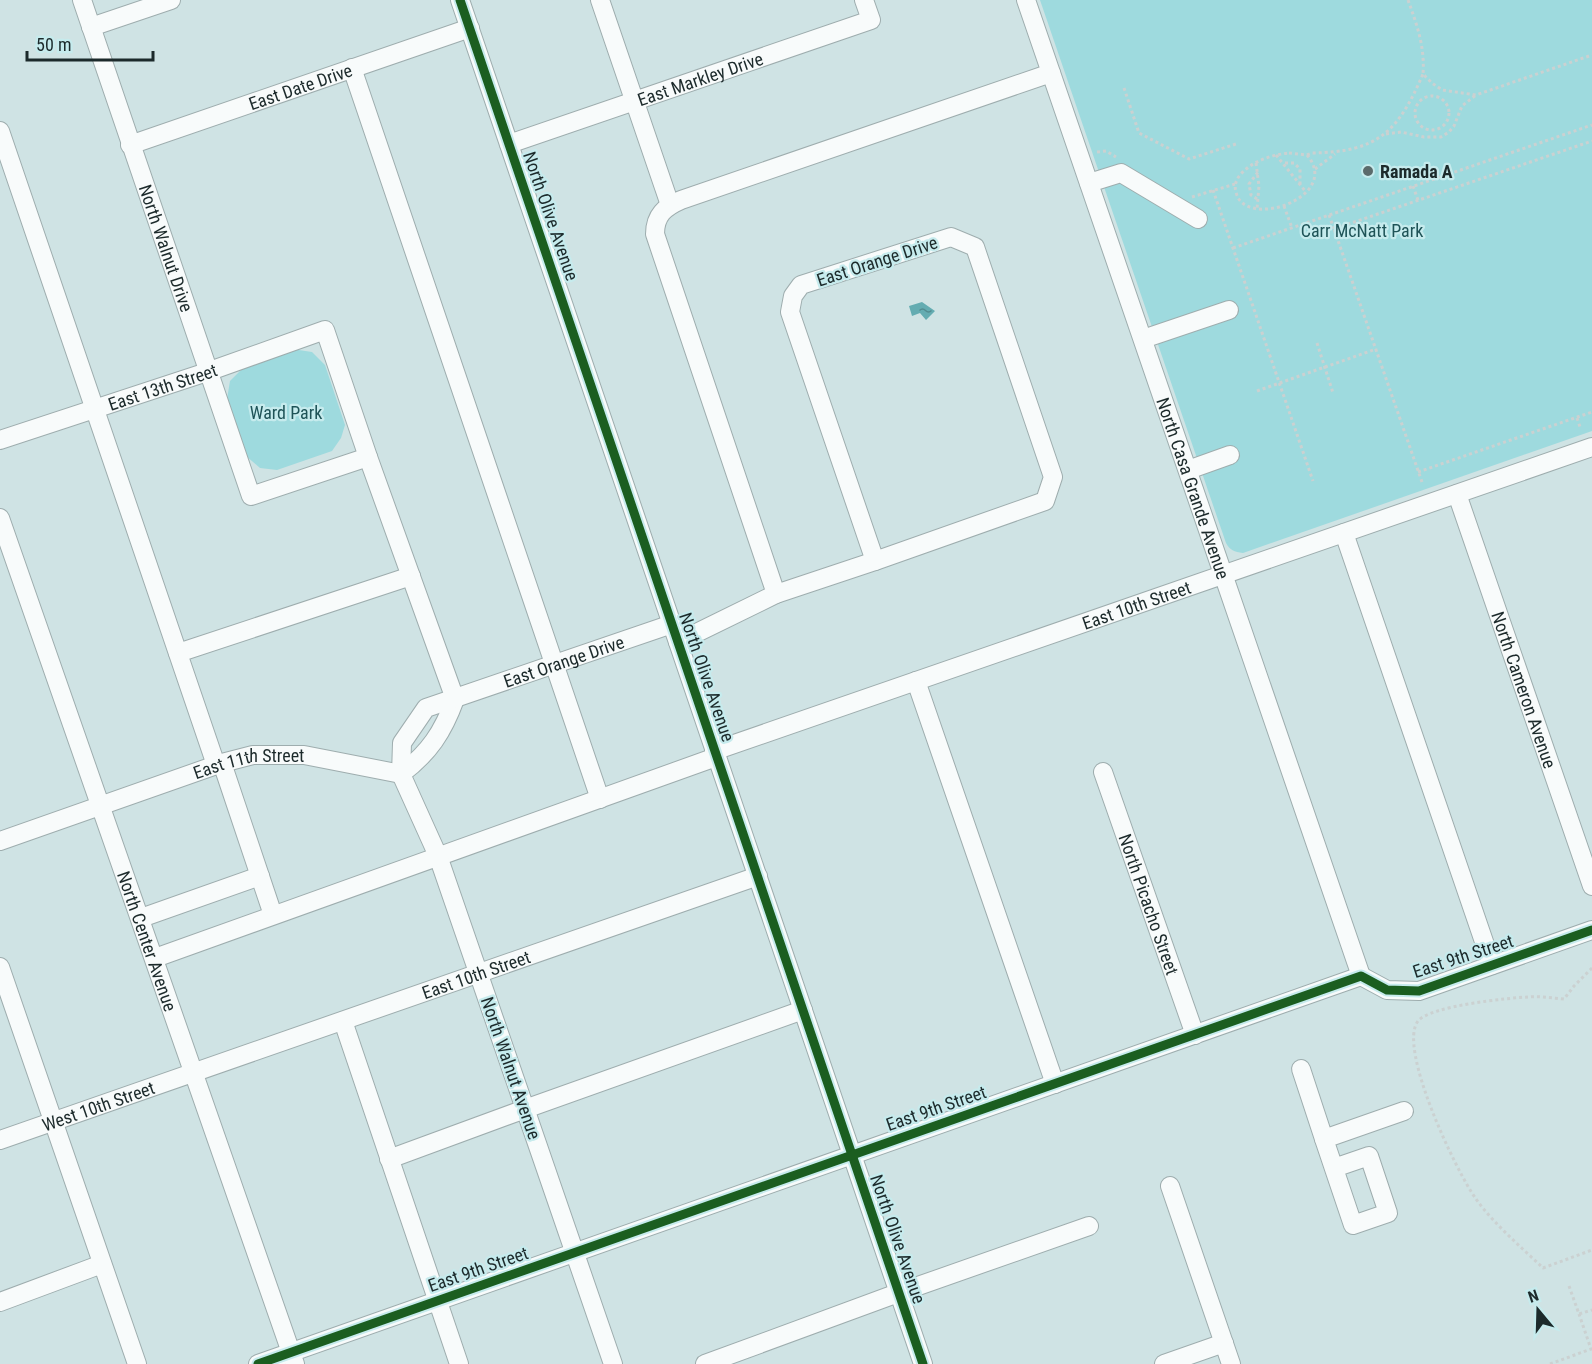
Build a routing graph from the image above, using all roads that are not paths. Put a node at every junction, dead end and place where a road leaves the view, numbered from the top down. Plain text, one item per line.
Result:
1 (82, 0) edge
2 (171, 0) edge
3 (460, 0) edge
4 (600, 0) edge
5 (864, 0) edge
6 (1026, 0) edge
7 (91, 27) junction
8 (470, 28) junction
9 (352, 68) junction
10 (1051, 73) junction
11 (634, 101) junction
12 (0, 131) edge
13 (509, 144) junction
14 (130, 145) junction
15 (1089, 183) junction
16 (670, 205) junction
17 (1198, 219) dead end
18 (1229, 310) dead end
19 (1143, 339) junction
20 (207, 372) junction
21 (95, 409) junction
22 (0, 440) edge
23 (1590, 454) edge
24 (1230, 455) dead end
25 (368, 457) junction
26 (1188, 470) junction
27 (1457, 494) junction
28 (0, 518) edge
29 (1344, 533) junction
30 (875, 561) junction
31 (1224, 574) junction
32 (411, 576) junction
33 (776, 594) junction
34 (672, 624) junction
35 (678, 642) junction
36 (178, 653) junction
37 (554, 664) junction
38 (916, 681) junction
39 (455, 699) junction
40 (715, 754) junction
41 (219, 764) junction
42 (1103, 772) dead end
43 (401, 774) junction
44 (600, 799) junction
45 (101, 806) junction
46 (0, 841) edge
47 (438, 856) junction
48 (260, 876) junction
49 (758, 876) junction
50 (1592, 886) edge
51 (273, 915) junction
52 (141, 918) junction
53 (1592, 930) edge
54 (154, 958) junction
55 (1492, 965) junction
56 (478, 974) junction
57 (1361, 976) junction
58 (2, 978) edge
59 (803, 1010) junction
60 (343, 1021) junction
61 (1195, 1035) junction
62 (1301, 1069) dead end
63 (195, 1072) junction
64 (1055, 1084) junction
65 (525, 1109) junction
66 (1404, 1111) dead end
67 (52, 1122) junction
68 (1323, 1139) junction
69 (0, 1140) edge
70 (852, 1155) junction
71 (389, 1159) junction
72 (1334, 1168) dead end
73 (1172, 1193) dead end
74 (1089, 1226) dead end
75 (575, 1252) junction
76 (102, 1264) junction
77 (898, 1293) junction
78 (436, 1301) junction
79 (0, 1302) edge
80 (1224, 1343) junction
81 (293, 1358) edge
82 (137, 1364) edge
83 (258, 1364) edge
84 (459, 1364) edge
85 (613, 1364) edge
86 (705, 1364) edge
87 (923, 1364) edge
88 (1164, 1364) edge
89 (1231, 1364) edge

1 - 7 street, North Walnut Drive
2 - 7 street
3 - 8 street, North Olive Avenue
4 - 11 street
5 - 11 street, East Markley Drive
6 - 10 street, North Casa Grande Avenue
7 - 14 street, North Walnut Drive
8 - 9 street, East Date Drive
8 - 13 street, North Olive Avenue
9 - 14 street, East Date Drive
9 - 37 street
10 - 15 street, North Casa Grande Avenue
10 - 16 street
11 - 13 street, East Markley Drive
11 - 16 street
12 - 21 street
13 - 34 street, North Olive Avenue
14 - 20 street, North Walnut Drive
15 - 17 street
15 - 19 street, North Casa Grande Avenue
16 - 33 street
18 - 19 street
19 - 26 street, North Casa Grande Avenue
20 - 21 street, East 13th Street
20 - 25 street, North Walnut Drive
20 - 25 street, East 13th Street
21 - 22 street, East 13th Street
21 - 36 street
23 - 27 street, East 10th Street
24 - 26 street
25 - 32 street
26 - 31 street, North Casa Grande Avenue
27 - 29 street, East 10th Street
27 - 50 street, North Cameron Avenue
28 - 45 street, North Center Avenue
29 - 31 street, East 10th Street
29 - 55 street
30 - 30 street, East Orange Drive
30 - 33 street, East Orange Drive
31 - 38 street, East 10th Street
31 - 57 street, North Casa Grande Avenue
32 - 36 street
32 - 39 street
33 - 35 street, East Orange Drive
34 - 35 street, North Olive Avenue
34 - 37 street, East Orange Drive
35 - 40 street, North Olive Avenue
36 - 41 street
37 - 39 street, East Orange Drive
37 - 44 street
38 - 40 street, East 10th Street
38 - 64 street
39 - 43 street
39 - 43 street, East Orange Drive
40 - 44 street, East 10th Street
40 - 49 street, North Olive Avenue
41 - 43 street, East 11th Street
41 - 45 street, East 11th Street
41 - 48 street
42 - 61 street, North Picacho Street
43 - 47 street, North Walnut Avenue
44 - 47 street, East 10th Street
45 - 46 street, East 11th Street
45 - 52 street, North Center Avenue
47 - 51 street, East 10th Street
47 - 56 street, North Walnut Avenue
48 - 51 street
48 - 52 street
49 - 56 street, East 10th Street
49 - 59 street, North Olive Avenue
51 - 54 street, East 10th Street
52 - 54 street, North Center Avenue
53 - 55 street, East 9th Street
54 - 63 street, North Center Avenue
55 - 57 street, East 9th Street
56 - 60 street, East 10th Street
56 - 65 street, North Walnut Avenue
57 - 61 street, East 9th Street
58 - 67 street
59 - 65 street
59 - 70 street, North Olive Avenue
60 - 63 street, East 10th Street
60 - 71 street
61 - 64 street, East 9th Street
62 - 68 street
63 - 67 street, West 10th Street
63 - 81 street, North Center Avenue
64 - 70 street, East 9th Street
65 - 71 street
65 - 75 street, North Walnut Avenue
66 - 68 street
67 - 69 street, West 10th Street
67 - 76 street
68 - 72 street
70 - 75 street, East 9th Street
70 - 77 street, North Olive Avenue
71 - 78 street
73 - 80 street
74 - 77 street
75 - 78 street, East 9th Street
75 - 85 street, North Walnut Avenue
76 - 79 street
76 - 82 street
77 - 86 street
77 - 87 street, North Olive Avenue
78 - 81 street, East 9th Street
78 - 84 street
80 - 88 street
80 - 89 street
81 - 83 street, East 9th Street

